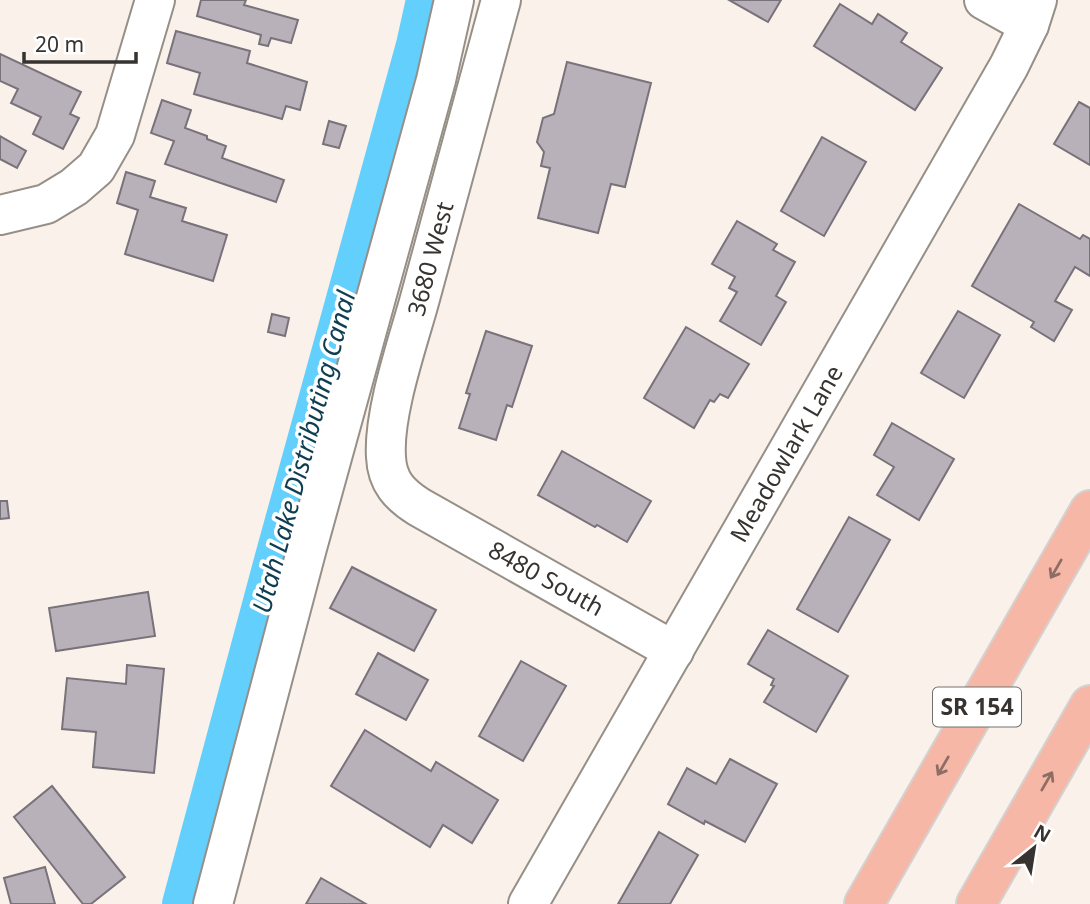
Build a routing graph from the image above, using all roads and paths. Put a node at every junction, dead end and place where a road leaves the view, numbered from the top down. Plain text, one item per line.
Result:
1 (155, 0) edge
2 (454, 0) edge
3 (501, 0) edge
4 (984, 0) edge
5 (1033, 13) edge
6 (0, 215) edge
7 (419, 508) joint
8 (1090, 510) edge
9 (674, 651) junction
10 (1090, 705) edge
11 (214, 904) edge
12 (528, 904) edge
13 (864, 904) edge
14 (976, 904) edge

1 - 6 street
2 - 11 street
3 - 7 street, 3680 West
4 - 5 street
5 - 9 street, Meadowlark Lane
7 - 9 street, 8480 South
8 -> 13 highway, SR 154
9 - 12 street, Meadowlark Lane
14 -> 10 highway

